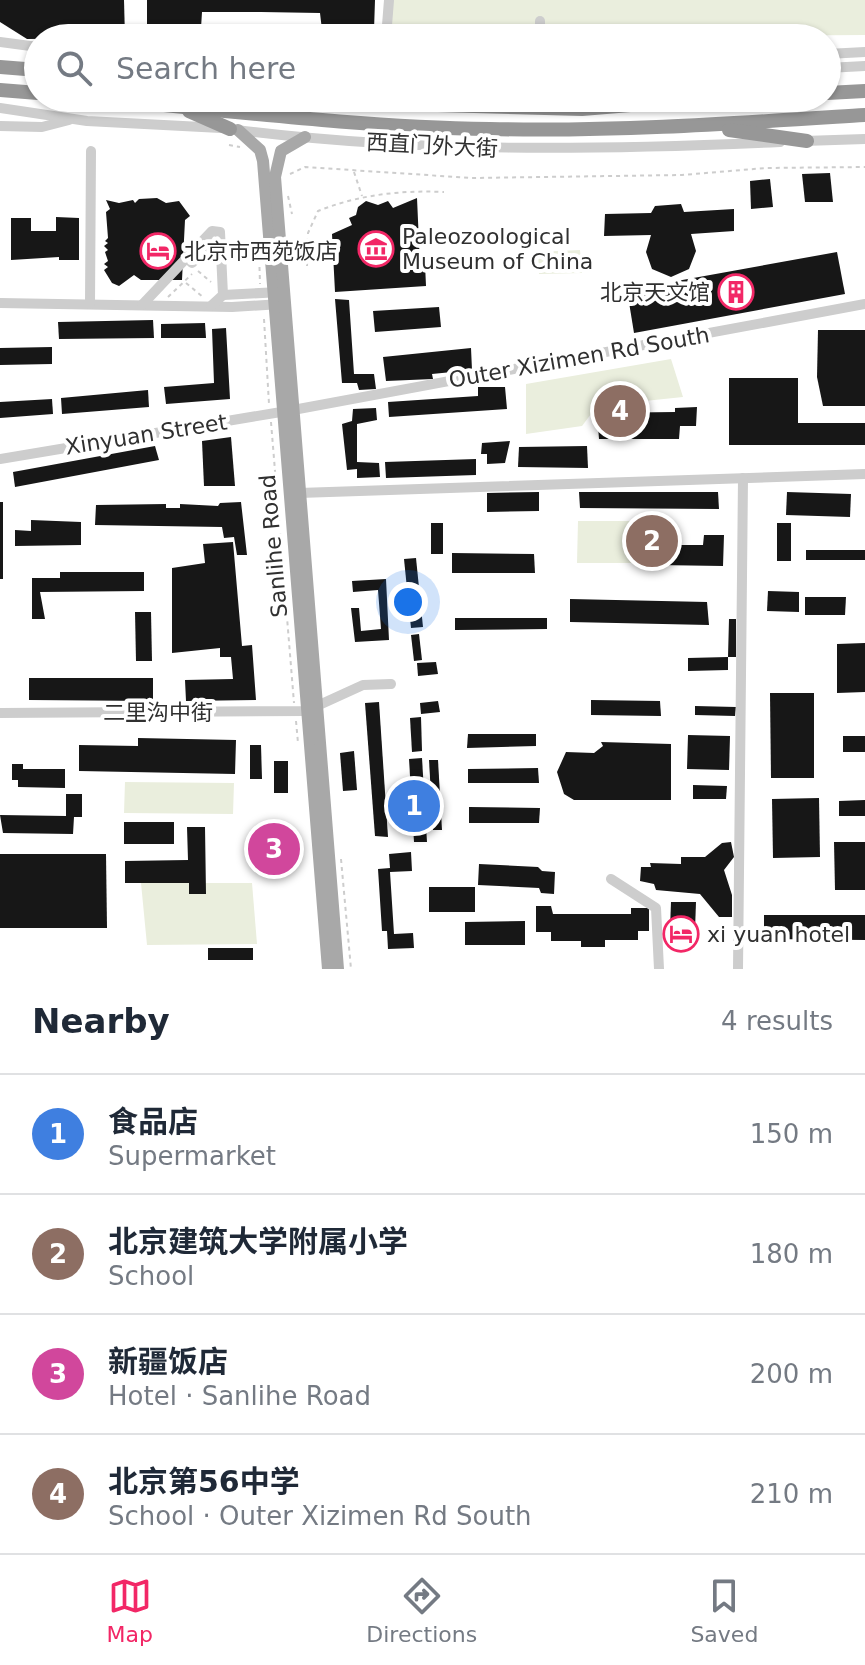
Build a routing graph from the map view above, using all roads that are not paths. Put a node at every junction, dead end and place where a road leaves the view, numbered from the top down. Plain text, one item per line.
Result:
1 (389, 0) edge
2 (387, 24) edge
3 (0, 42) edge
4 (24, 45) edge
5 (865, 52) edge
6 (841, 53) edge
7 (865, 66) edge
8 (0, 67) edge
9 (841, 67) edge
10 (24, 69) edge
11 (0, 90) edge
12 (865, 91) edge
13 (24, 92) edge
14 (841, 92) edge
15 (0, 108) edge
16 (24, 112) edge
17 (27, 112) edge
18 (192, 112) edge
19 (258, 112) edge
20 (865, 115) edge
21 (74, 119) junction
22 (0, 126) edge
23 (697, 126) junction
24 (234, 129) junction
25 (305, 137) junction
26 (865, 139) edge
27 (807, 141) junction
28 (91, 151) dead end
29 (212, 243) dead end
30 (186, 257) junction
31 (219, 290) junction
32 (278, 298) junction
33 (207, 302) junction
34 (0, 303) edge
35 (90, 304) junction
36 (865, 304) edge
37 (142, 305) junction
38 (287, 411) junction
39 (0, 459) edge
40 (865, 474) edge
41 (743, 478) junction
42 (299, 493) junction
43 (391, 684) dead end
44 (311, 709) junction
45 (0, 713) edge
46 (611, 879) dead end
47 (328, 969) edge
48 (338, 969) edge
49 (659, 969) edge
50 (738, 969) edge

1 - 2 street
3 - 4 street
5 - 6 street
7 - 9 street
8 - 10 highway
11 - 13 highway
12 - 14 highway
15 - 16 street, 西直门外大街
17 - 21 street, 西直门外大街
18 - 24 highway
19 - 23 highway
20 - 23 highway
21 - 22 street
21 - 24 street, 西直门外大街
23 - 27 highway
24 - 25 street, 西直门外大街
24 - 32 main road, Sanlihe Road
25 - 27 street, 西直门外大街
25 - 32 main road, Sanlihe Road
26 - 27 street, 西直门外大街
28 - 35 street
29 - 30 street
30 - 31 street
30 - 37 street
31 - 32 street
31 - 33 street
32 - 33 street
32 - 38 main road, Sanlihe Road
33 - 37 street
34 - 35 street
35 - 37 street
36 - 38 street, Outer Xizimen Rd South
38 - 39 street, Xinyuan Street
38 - 42 main road, Sanlihe Road
38 - 44 main road, Sanlihe Road
40 - 41 street
41 - 42 street
41 - 50 street
42 - 44 main road, Sanlihe Road
43 - 44 street
44 - 45 street, 二里沟中街
44 - 47 main road, Sanlihe Road
44 - 48 main road, Sanlihe Road
46 - 49 street

